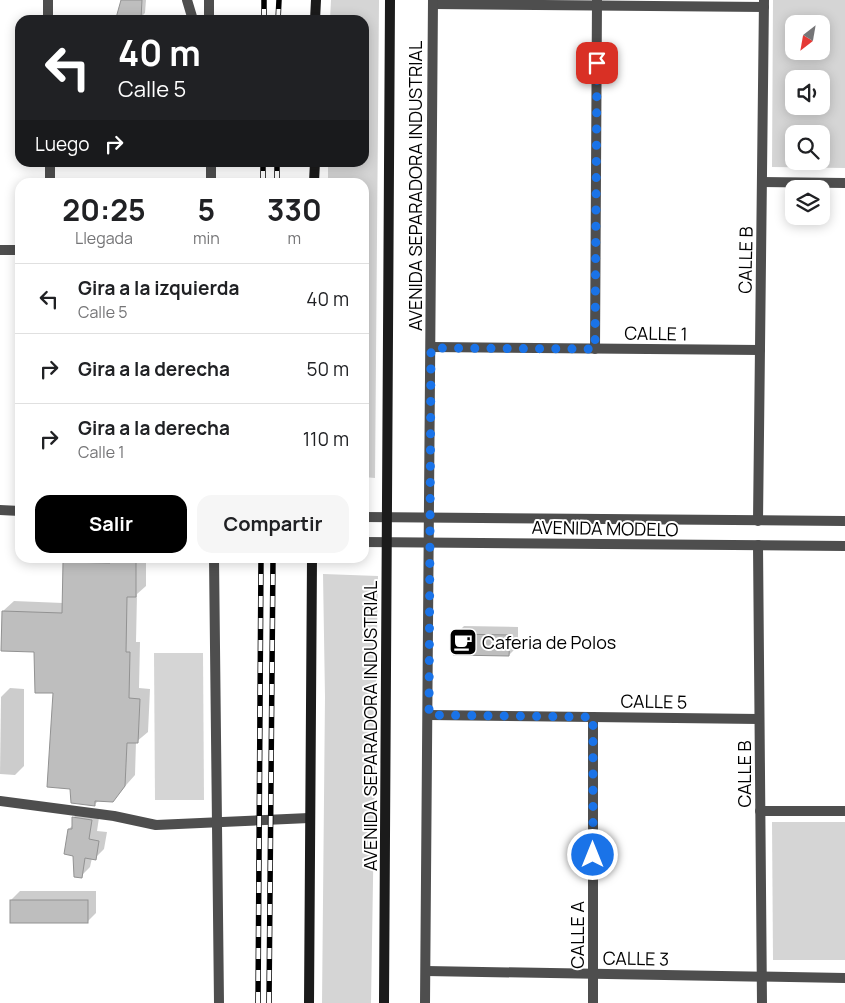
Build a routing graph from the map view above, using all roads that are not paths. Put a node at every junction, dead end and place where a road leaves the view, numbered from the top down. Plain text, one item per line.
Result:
1 (48, 0) edge
2 (187, 0) edge
3 (209, 0) edge
4 (316, 0) edge
5 (390, 0) edge
6 (433, 2) edge
7 (597, 3) edge
8 (764, 4) edge
9 (48, 15) edge
10 (192, 15) edge
11 (209, 15) edge
12 (315, 15) edge
13 (762, 182) junction
14 (845, 183) edge
15 (0, 250) edge
16 (15, 250) edge
17 (431, 348) junction
18 (595, 349) junction
19 (760, 350) junction
20 (0, 510) edge
21 (15, 511) edge
22 (369, 517) edge
23 (387, 518) junction
24 (430, 518) junction
25 (758, 520) junction
26 (845, 521) edge
27 (369, 542) edge
28 (430, 542) junction
29 (388, 543) junction
30 (758, 545) junction
31 (845, 546) edge
32 (214, 563) edge
33 (312, 563) edge
34 (429, 715) junction
35 (593, 717) junction
36 (759, 719) junction
37 (0, 801) edge
38 (760, 811) junction
39 (845, 811) edge
40 (309, 818) junction
41 (217, 822) junction
42 (426, 970) junction
43 (593, 974) junction
44 (762, 977) junction
45 (845, 978) edge
46 (219, 1003) edge
47 (309, 1003) edge
48 (384, 1003) edge
49 (426, 1003) edge
50 (593, 1003) edge
51 (762, 1003) edge

1 - 9 street
2 - 10 street
3 - 11 street
4 - 12 main road
5 - 23 main road, AVENIDA SEPARADORA INDUSTRIAL
6 - 7 street
6 - 17 street, AVENIDA SEPARADORA INDUSTRIAL
7 - 8 street
7 - 18 street
8 - 13 street, CALLE B
13 - 14 street
13 - 19 street, CALLE B
15 - 16 street
17 - 18 street, CALLE 1
17 - 24 street, AVENIDA SEPARADORA INDUSTRIAL
18 - 19 street, CALLE 1
19 - 25 street, CALLE B
20 - 21 street
22 - 23 street, AVENIDA MODELO
23 - 24 street, AVENIDA MODELO
23 - 29 main road, AVENIDA SEPARADORA INDUSTRIAL
24 - 25 street, AVENIDA MODELO
24 - 28 street, AVENIDA SEPARADORA INDUSTRIAL
25 - 26 street, AVENIDA MODELO
27 - 29 street, AVENIDA MODELO
28 - 29 street, AVENIDA MODELO
28 - 30 street, AVENIDA MODELO
28 - 34 street, AVENIDA SEPARADORA INDUSTRIAL
29 - 48 main road, AVENIDA SEPARADORA INDUSTRIAL
30 - 31 street, AVENIDA MODELO
30 - 36 street, CALLE B
32 - 41 street
33 - 40 main road
34 - 35 street, CALLE 5
34 - 42 street, AVENIDA SEPARADORA INDUSTRIAL
35 - 36 street, CALLE 5
35 - 43 street, CALLE A
36 - 38 street, CALLE B
37 - 41 street
38 - 39 street
38 - 44 street, CALLE B
40 - 41 street
40 - 47 main road
41 - 46 street
42 - 43 street, CALLE 3
42 - 49 street, AVENIDA SEPARADORA INDUSTRIAL
43 - 44 street, CALLE 3
43 - 50 street, CALLE A
44 - 45 street, CALLE 3
44 - 51 street, CALLE B

